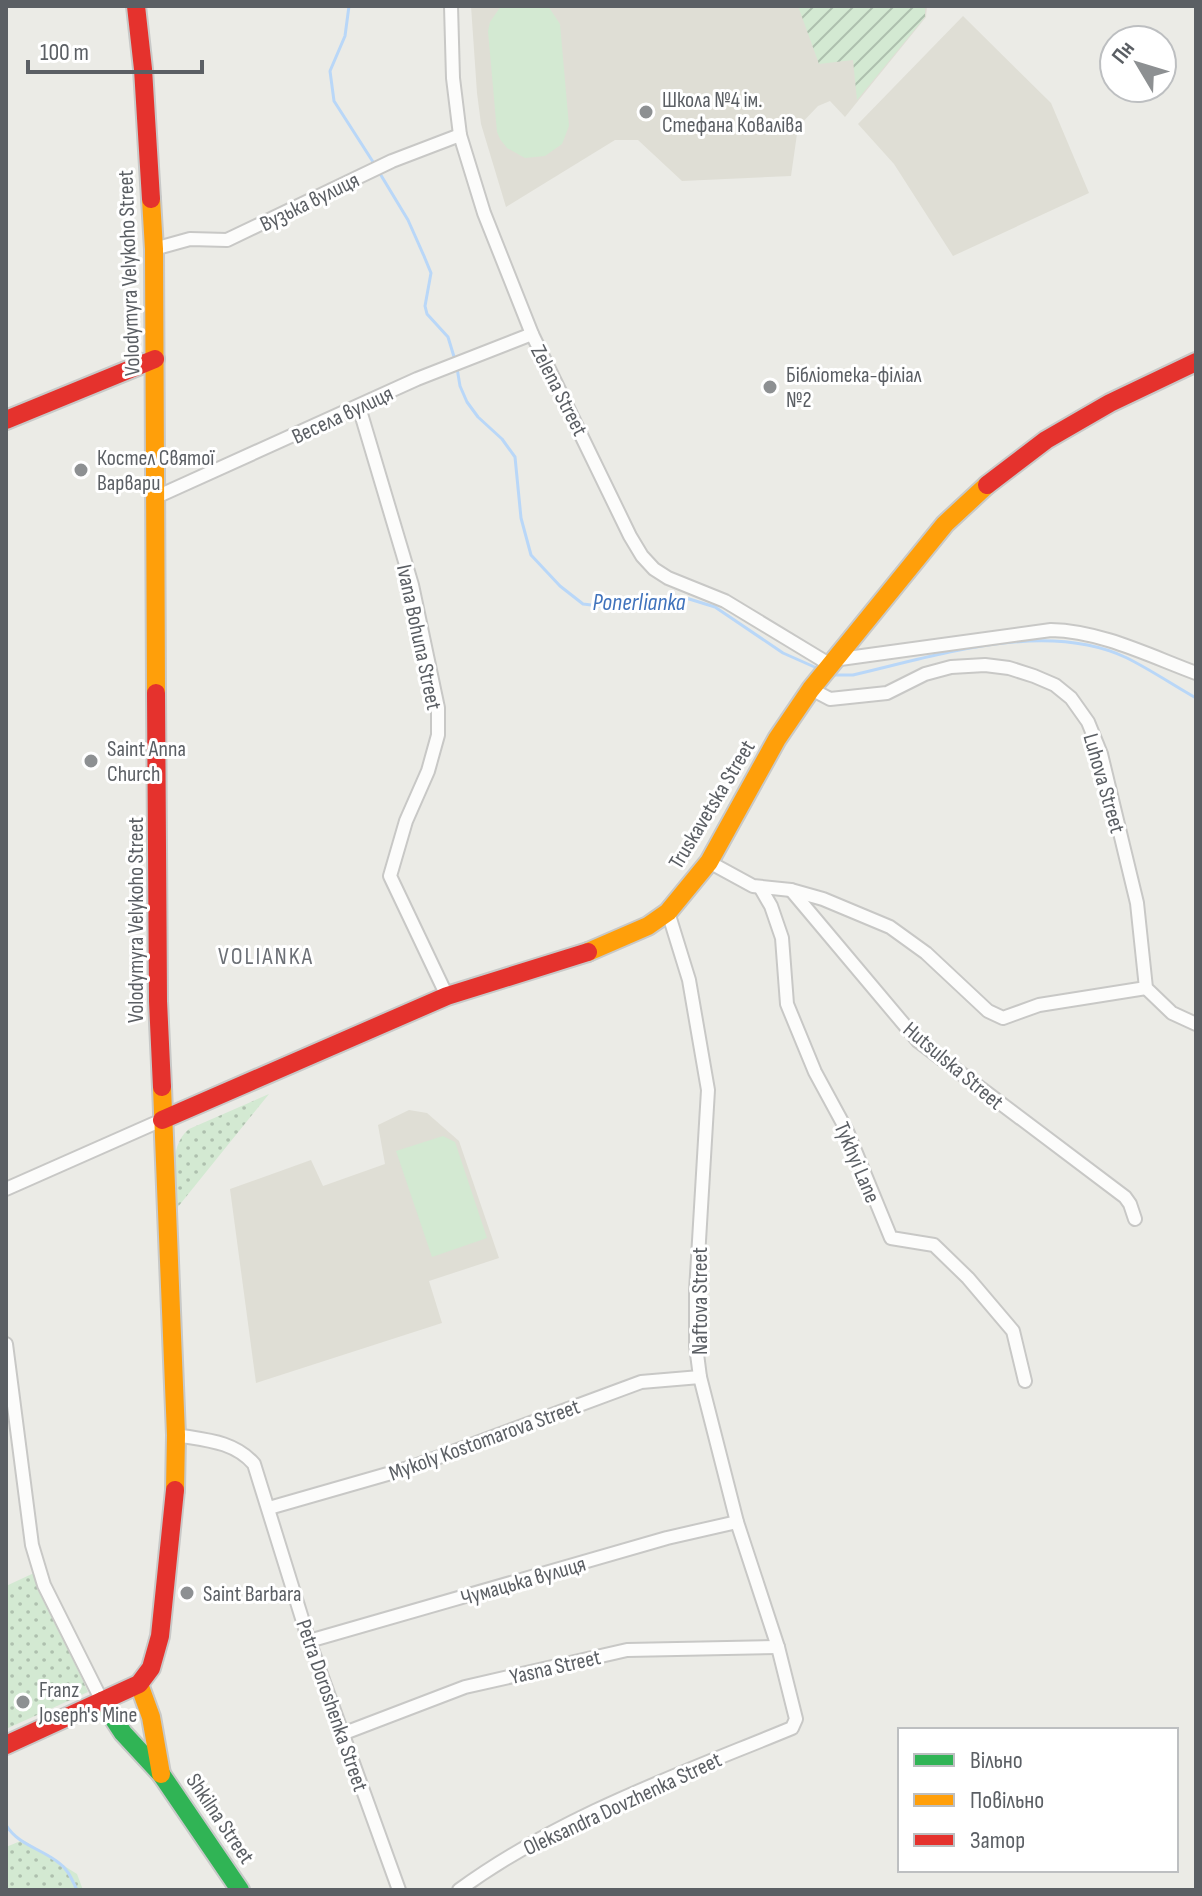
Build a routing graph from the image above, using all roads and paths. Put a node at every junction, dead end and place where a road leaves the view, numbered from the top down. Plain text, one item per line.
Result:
1 (136, 6) edge
2 (451, 6) edge
3 (460, 135) junction
4 (154, 249) junction
5 (532, 334) junction
6 (155, 359) junction
7 (1196, 362) edge
8 (359, 407) junction
9 (6, 420) edge
10 (154, 498) junction
11 (823, 672) junction
12 (1196, 673) edge
13 (709, 862) junction
14 (760, 887) junction
15 (791, 890) junction
16 (668, 912) junction
17 (1146, 988) junction
18 (447, 996) junction
19 (1196, 1024) edge
20 (162, 1120) junction
21 (6, 1189) edge
22 (1135, 1219) dead end
23 (6, 1344) edge
24 (700, 1377) junction
25 (1025, 1381) dead end
26 (176, 1435) junction
27 (269, 1508) junction
28 (737, 1522) junction
29 (309, 1641) junction
30 (778, 1647) junction
31 (139, 1684) junction
32 (102, 1701) junction
33 (792, 1728) joint
34 (342, 1734) junction
35 (6, 1745) edge
36 (161, 1774) junction
37 (240, 1890) edge
38 (399, 1890) edge
39 (459, 1890) edge

1 - 4 main road, Volodymyra Velykoho Street
2 - 3 street, Zelena Street
3 - 4 street, Вузька вулиця
3 - 5 street, Zelena Street
4 - 6 main road, Volodymyra Velykoho Street
5 - 8 street, Весела вулиця
5 - 11 street, Zelena Street
6 - 9 main road
6 - 10 main road, Volodymyra Velykoho Street
7 - 11 main road, Truskavetska Street
8 - 10 street, Весела вулиця
8 - 18 street, Ivana Bohuna Street
10 - 20 main road, Volodymyra Velykoho Street
11 - 12 street
11 - 13 main road, Truskavetska Street
11 - 17 street, Luhova Street
13 - 14 street
13 - 16 main road, Truskavetska Street
14 - 15 street
14 - 25 street, Tykhyi Lane
15 - 17 street
15 - 22 street, Hutsulska Street
16 - 18 main road, Truskavetska Street
16 - 24 street, Naftova Street
17 - 19 street
18 - 20 main road, Truskavetska Street
20 - 21 street
20 - 26 main road, Volodymyra Velykoho Street
23 - 32 street
24 - 27 street, Mykoly Kostomarova Street
24 - 28 street, Naftova Street
26 - 27 street, Petra Doroshenka Street
26 - 31 main road, Volodymyra Velykoho Street
27 - 29 street, Petra Doroshenka Street
28 - 29 street, Чумацька вулиця
28 - 30 street, Naftova Street
29 - 34 street, Petra Doroshenka Street
30 - 33 street, Naftova Street
30 - 34 street, Yasna Street
31 - 32 main road
31 - 36 main road, Shkilna Street
32 - 35 main road
32 - 36 main road, Shkilna Street
33 - 39 street, Oleksandra Dovzhenka Street
34 - 38 street, Petra Doroshenka Street
36 - 37 main road, Shkilna Street

